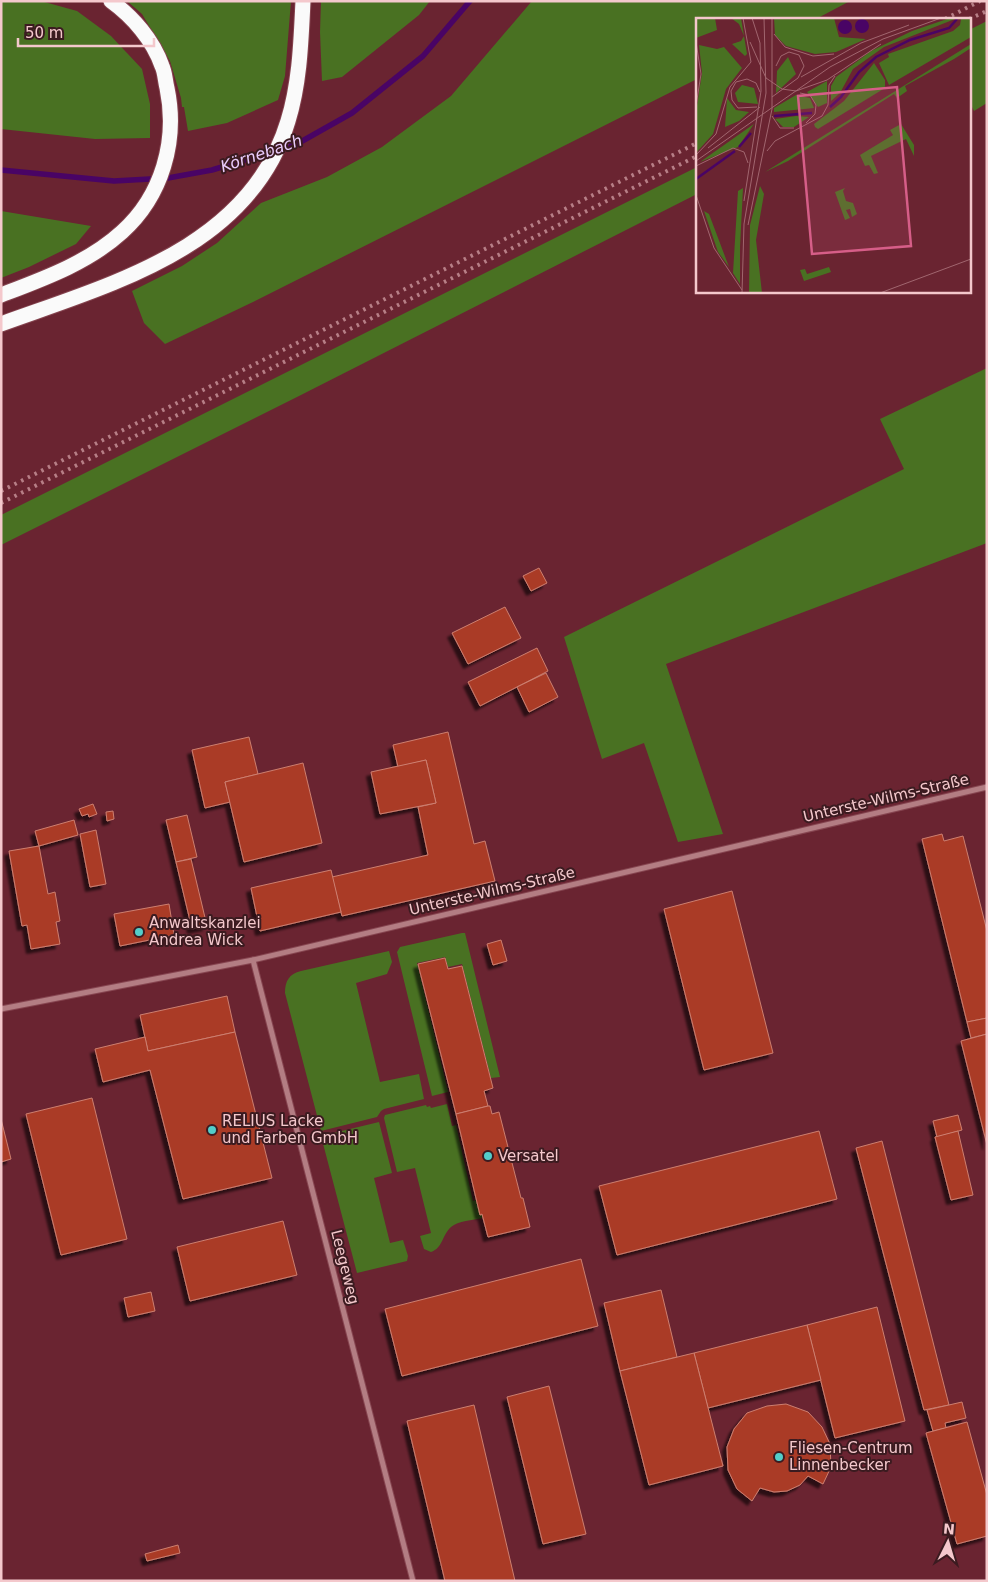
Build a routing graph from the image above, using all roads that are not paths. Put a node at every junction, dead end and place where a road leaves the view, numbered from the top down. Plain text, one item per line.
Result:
1 (111, 1) edge
2 (303, 1) edge
3 (1, 295) edge
4 (1, 324) edge
5 (987, 787) edge
6 (253, 960) junction
7 (1, 1009) edge
8 (412, 1581) edge

1 - 3 highway
2 - 4 highway
5 - 6 street, Unterste-Wilms-Straße
6 - 7 street, Unterste-Wilms-Straße
6 - 8 street, Leegeweg

